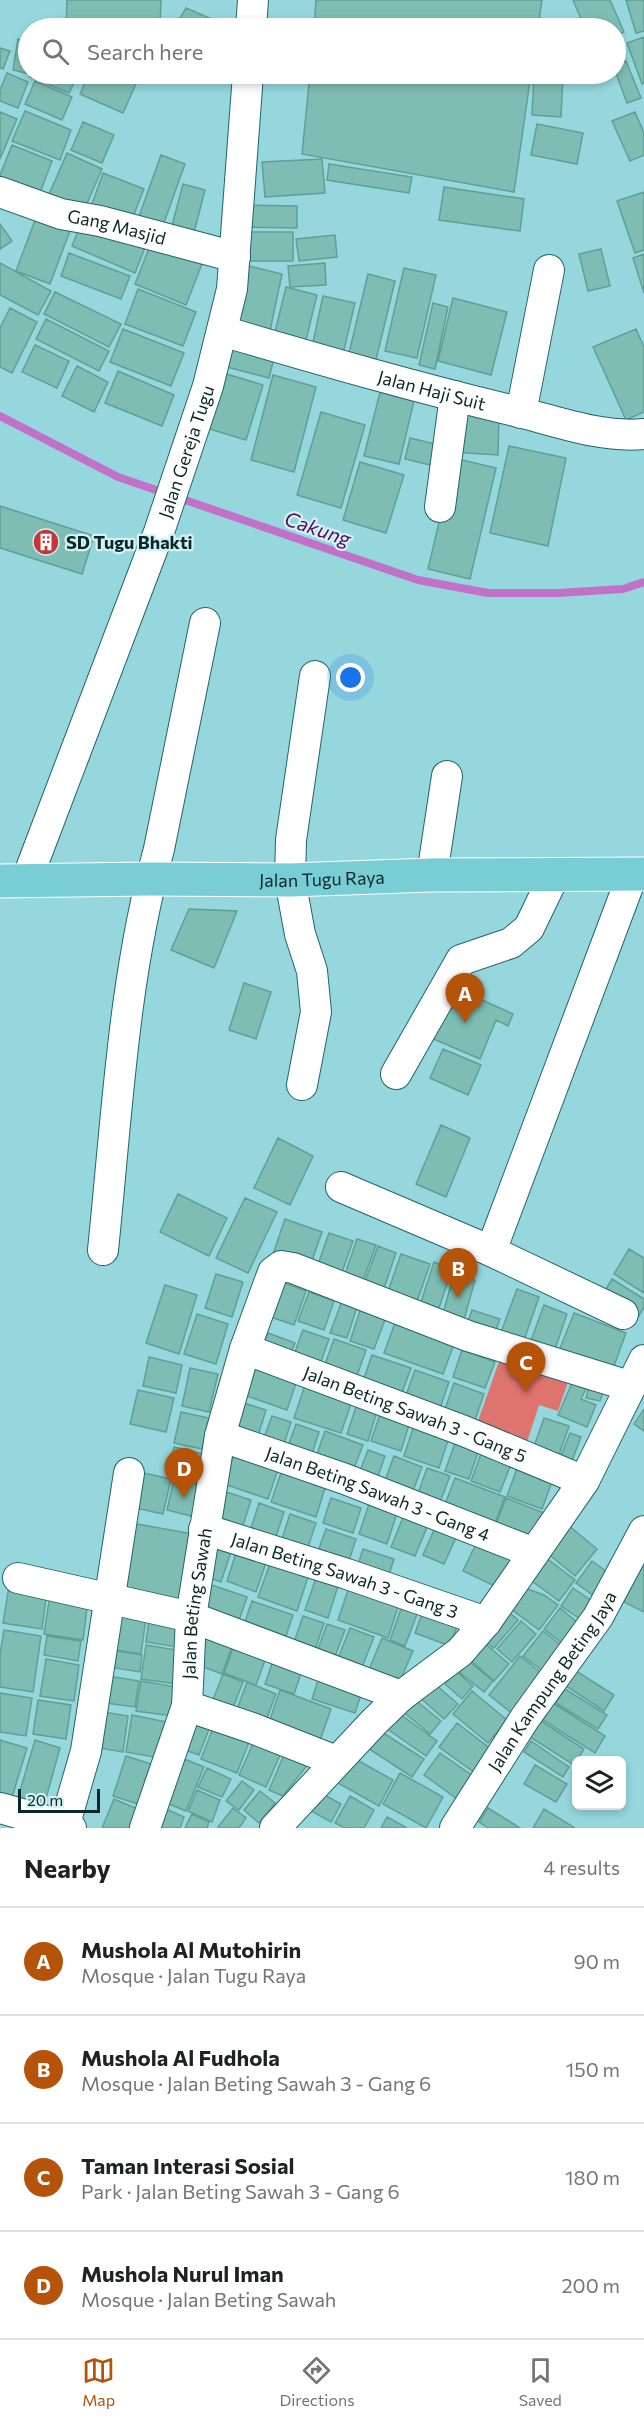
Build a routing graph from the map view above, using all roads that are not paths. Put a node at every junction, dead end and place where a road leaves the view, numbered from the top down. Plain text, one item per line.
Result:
1 (253, 0) edge
2 (252, 18) edge
3 (247, 84) edge
4 (0, 192) edge
5 (235, 257) junction
6 (549, 270) dead end
7 (222, 331) junction
8 (455, 396) junction
9 (521, 413) junction
10 (644, 434) edge
11 (441, 507) dead end
12 (205, 623) dead end
13 (315, 676) dead end
14 (447, 776) dead end
15 (639, 873) edge
16 (432, 874) junction
17 (555, 874) junction
18 (151, 879) junction
19 (13, 880) edge
20 (290, 880) junction
21 (396, 1074) dead end
22 (302, 1085) dead end
23 (341, 1187) dead end
24 (103, 1250) dead end
25 (491, 1251) junction
26 (623, 1314) dead end
27 (245, 1349) junction
28 (644, 1360) edge
29 (629, 1386) junction
30 (220, 1437) junction
31 (129, 1473) dead end
32 (584, 1481) junction
33 (204, 1529) junction
34 (644, 1532) edge
35 (534, 1553) junction
36 (18, 1578) dead end
37 (111, 1599) junction
38 (192, 1617) junction
39 (486, 1623) junction
40 (401, 1696) junction
41 (187, 1706) junction
42 (336, 1761) junction
43 (0, 1808) edge
44 (68, 1827) edge
45 (145, 1828) edge
46 (275, 1828) edge
47 (455, 1828) edge

1 - 2 street
3 - 5 street, Jalan Gereja Tugu
4 - 5 street, Gang Masjid
5 - 7 street, Jalan Gereja Tugu
6 - 9 street
7 - 8 street, Jalan Haji Suit
7 - 19 street, Jalan Gereja Tugu
8 - 9 street, Jalan Haji Suit
8 - 11 street
9 - 10 street, Jalan Haji Suit
12 - 18 street
13 - 20 street
14 - 16 street
15 - 17 main road, Jalan Tugu Raya
15 - 25 street
16 - 17 main road, Jalan Tugu Raya
16 - 20 main road, Jalan Tugu Raya
17 - 21 street
18 - 19 main road, Jalan Tugu Raya
18 - 20 main road, Jalan Tugu Raya
18 - 24 street
20 - 22 street
23 - 25 street
25 - 26 street
27 - 29 street, Jalan Beting Sawah
27 - 30 street, Jalan Beting Sawah
27 - 32 street, Jalan Beting Sawah 3 - Gang 5
28 - 29 street
29 - 32 street
30 - 33 street, Jalan Beting Sawah
30 - 35 street, Jalan Beting Sawah 3 - Gang 4
31 - 37 street
32 - 35 street
33 - 38 street, Jalan Beting Sawah
33 - 39 street, Jalan Beting Sawah 3 - Gang 3
34 - 47 street, Jalan Kampung Beting Jaya
35 - 39 street
36 - 37 street
37 - 38 street
37 - 44 street
38 - 40 street
38 - 41 street, Jalan Beting Sawah
39 - 40 street
40 - 42 street
41 - 42 street
41 - 45 street, Jalan Beting Sawah
42 - 46 street
43 - 44 street

